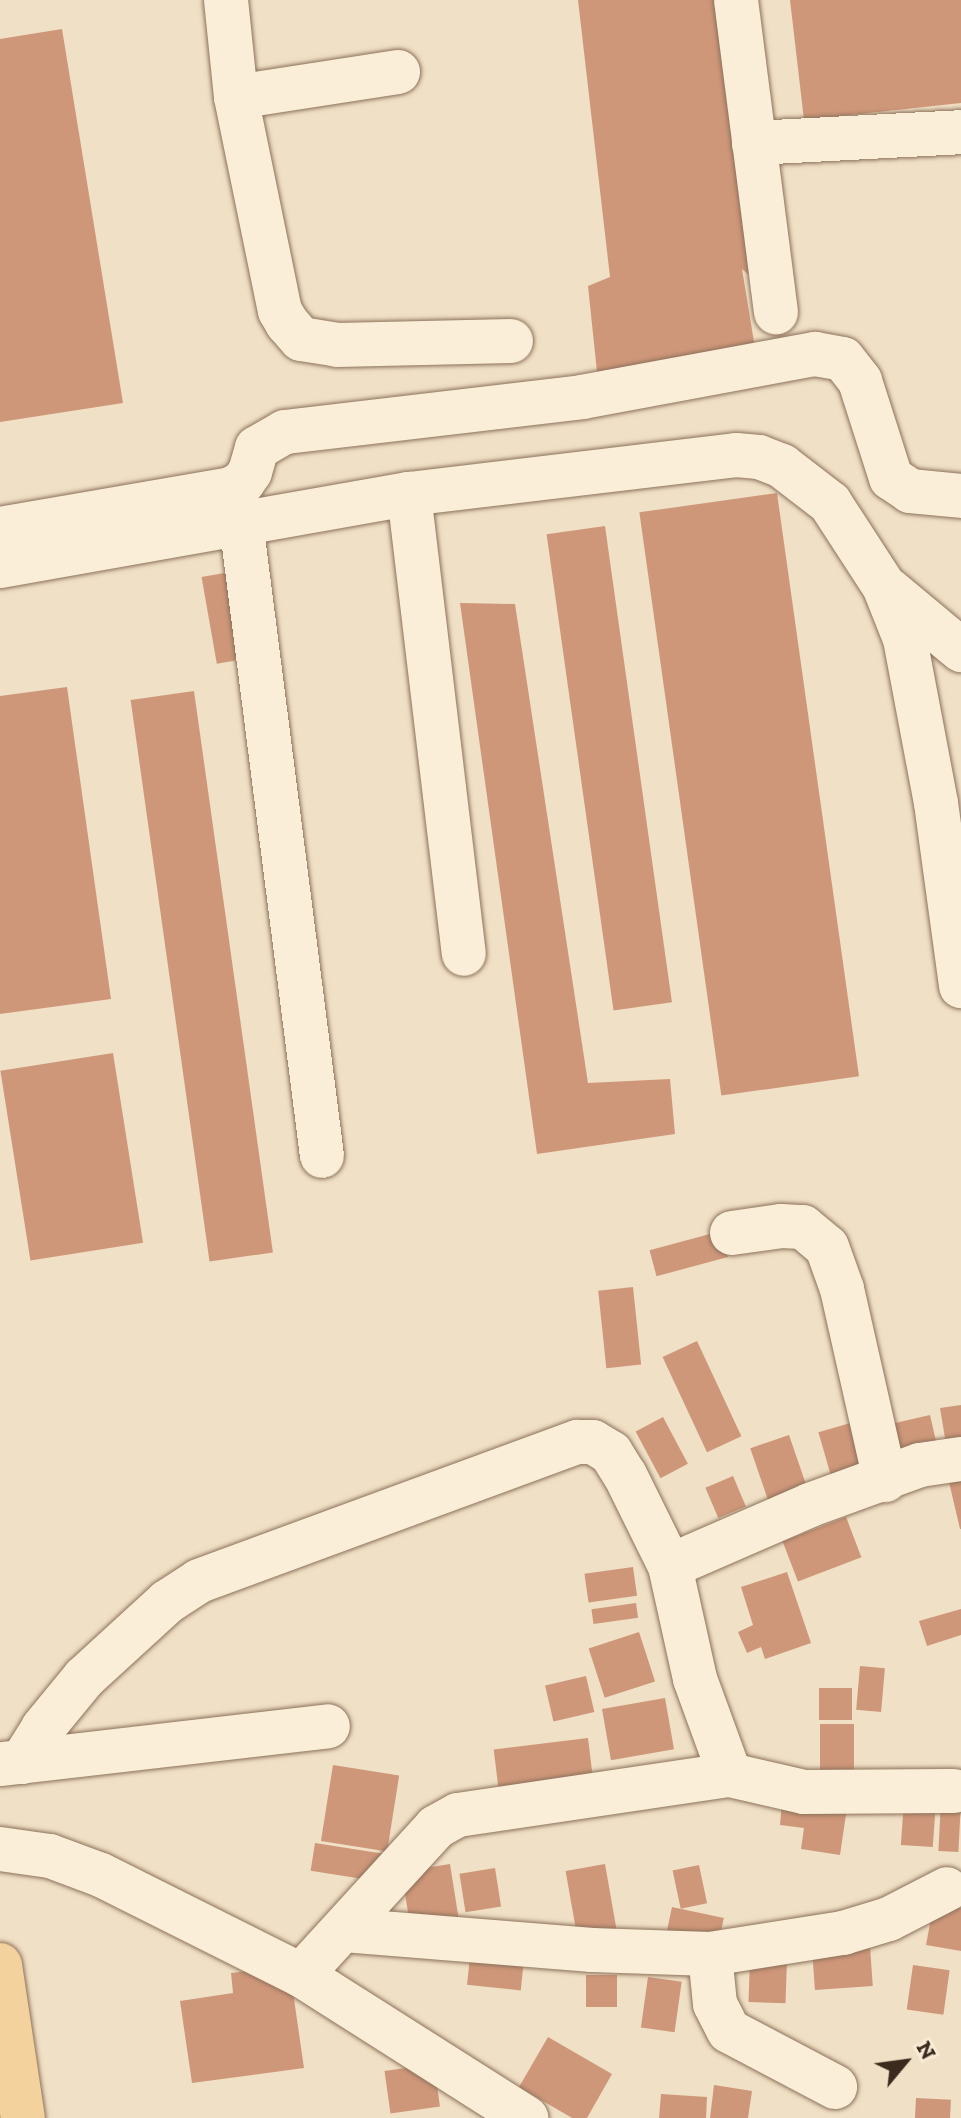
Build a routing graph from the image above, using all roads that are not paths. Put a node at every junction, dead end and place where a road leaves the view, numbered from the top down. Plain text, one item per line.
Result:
1 (226, 0) edge
2 (736, 0) edge
3 (398, 72) dead end
4 (236, 97) junction
5 (961, 132) edge
6 (754, 143) junction
7 (776, 312) dead end
8 (511, 341) dead end
9 (409, 494) junction
10 (961, 496) edge
11 (241, 522) junction
12 (0, 529) edge
13 (0, 566) edge
14 (884, 586) junction
15 (961, 650) edge
16 (464, 954) dead end
17 (961, 986) edge
18 (322, 1156) dead end
19 (732, 1233) dead end
20 (961, 1459) edge
21 (885, 1480) junction
22 (670, 1566) junction
23 (328, 1726) dead end
24 (11, 1763) edge
25 (730, 1775) junction
26 (954, 1791) dead end
27 (0, 1849) edge
28 (947, 1889) dead end
29 (344, 1930) junction
30 (710, 1954) junction
31 (0, 1965) edge
32 (301, 1975) junction
33 (835, 2087) dead end
34 (23, 2118) edge
35 (526, 2118) edge

1 - 4 street
2 - 6 street
3 - 4 street
4 - 8 street
5 - 6 street
6 - 7 street
9 - 11 street
9 - 14 street
9 - 16 street
10 - 12 street
11 - 13 street
11 - 18 street
14 - 15 street
14 - 17 street
19 - 21 street
20 - 21 street
21 - 22 street
22 - 24 street
22 - 25 street
23 - 24 street
25 - 26 street
25 - 29 street
27 - 32 street
28 - 30 street
29 - 30 street
29 - 32 street
30 - 33 street
31 - 34 main road
32 - 35 street

